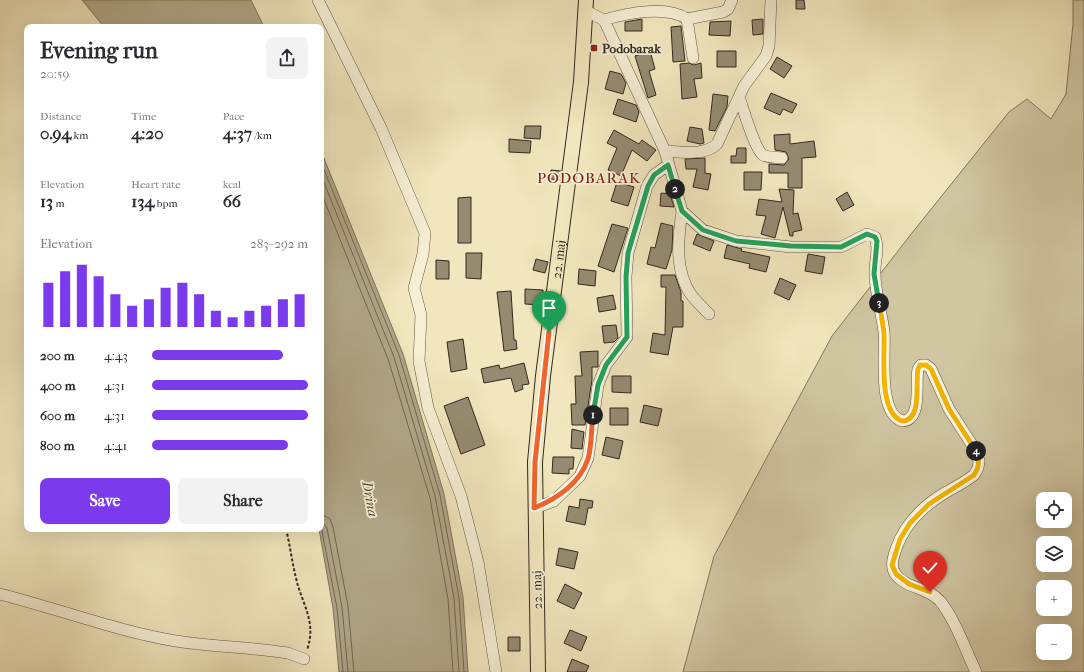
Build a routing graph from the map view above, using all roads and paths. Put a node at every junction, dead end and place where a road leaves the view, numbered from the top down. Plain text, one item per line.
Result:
1 (318, 0) edge
2 (732, 0) edge
3 (771, 0) edge
4 (586, 6) edge
5 (687, 19) junction
6 (604, 20) junction
7 (693, 58) dead end
8 (739, 97) junction
9 (665, 152) junction
10 (782, 158) dead end
11 (668, 165) junction
12 (682, 211) junction
13 (709, 314) dead end
14 (534, 508) junction
15 (287, 532) edge
16 (0, 594) edge
17 (304, 659) joint
18 (496, 672) edge
19 (538, 672) edge
20 (976, 672) edge

1 - 18 street
2 - 5 street
3 - 8 street
4 - 6 street, 22. maj
4 - 14 main road, 22. maj
5 - 6 street
5 - 7 street
6 - 9 street
8 - 9 street
8 - 10 street
9 - 11 street
11 - 12 street
11 - 14 street
12 - 13 street
12 - 20 street
14 - 19 main road, 22. maj
15 - 17 path
16 - 17 street

